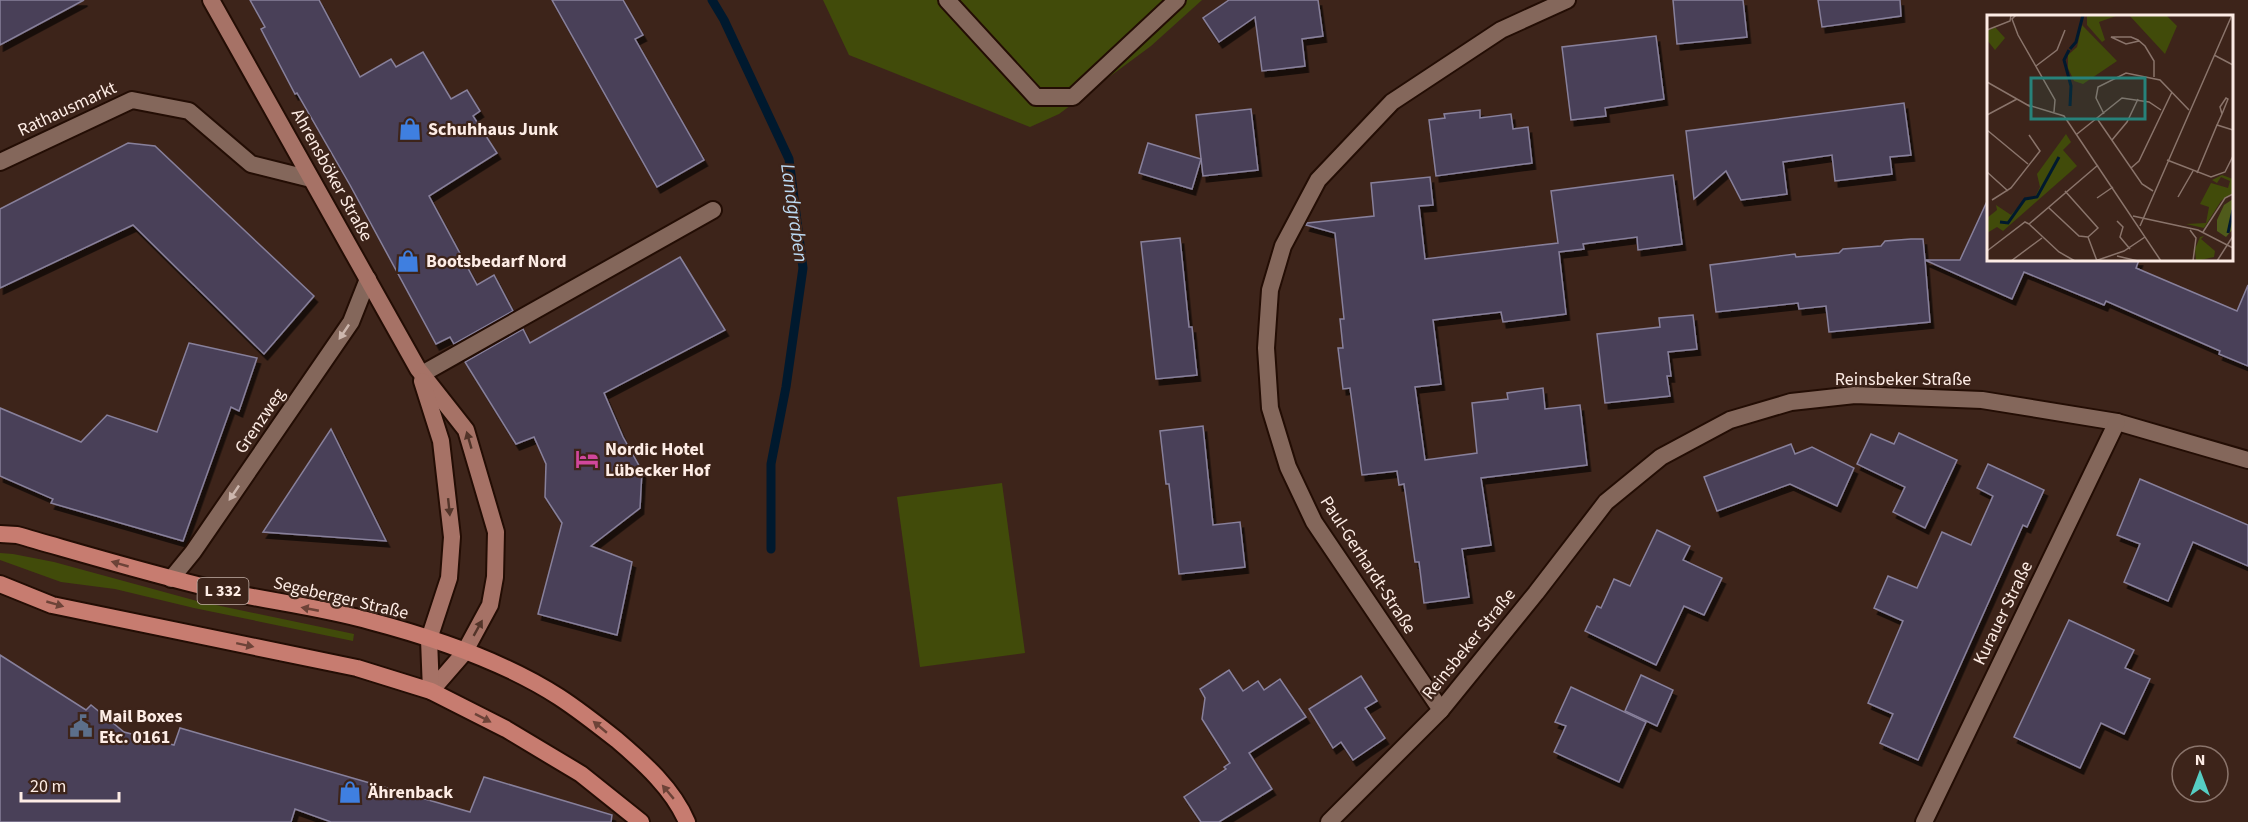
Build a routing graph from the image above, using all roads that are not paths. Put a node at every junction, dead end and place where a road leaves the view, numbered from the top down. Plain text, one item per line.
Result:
1 (211, 0) edge
2 (947, 0) edge
3 (1177, 0) edge
4 (1566, 0) edge
5 (0, 162) edge
6 (311, 179) junction
7 (713, 210) dead end
8 (368, 279) junction
9 (420, 371) junction
10 (2117, 422) junction
11 (2248, 460) edge
12 (0, 534) edge
13 (171, 579) junction
14 (0, 584) edge
15 (429, 639) junction
16 (465, 653) junction
17 (431, 691) junction
18 (1441, 710) junction
19 (641, 822) edge
20 (687, 822) edge
21 (1329, 822) edge
22 (1924, 822) edge

1 - 6 main road, Ahrensböker Straße
2 - 3 street
4 - 18 street, Paul-Gerhardt-Straße
5 - 6 street, Rathausmarkt
6 - 8 main road, Ahrensböker Straße
7 - 9 street
8 - 9 main road, Ahrensböker Straße
8 -> 13 street, Grenzweg
9 -> 15 main road, Ahrensböker Straße
16 -> 9 main road, Ahrensböker Straße
10 - 11 street, Reinsbeker Straße
10 - 18 street, Reinsbeker Straße
10 - 22 street, Kurauer Straße
13 -> 12 main road, Segeberger Straße / L 332
15 -> 13 main road, Segeberger Straße / L 332
14 -> 17 main road
15 - 16 main road, Segeberger Straße / L 332
15 - 17 main road, Ahrensböker Straße
16 - 17 main road, Ahrensböker Straße
20 -> 16 main road, Segeberger Straße / L 332
17 -> 19 main road
18 - 21 street, Reinsbeker Straße

